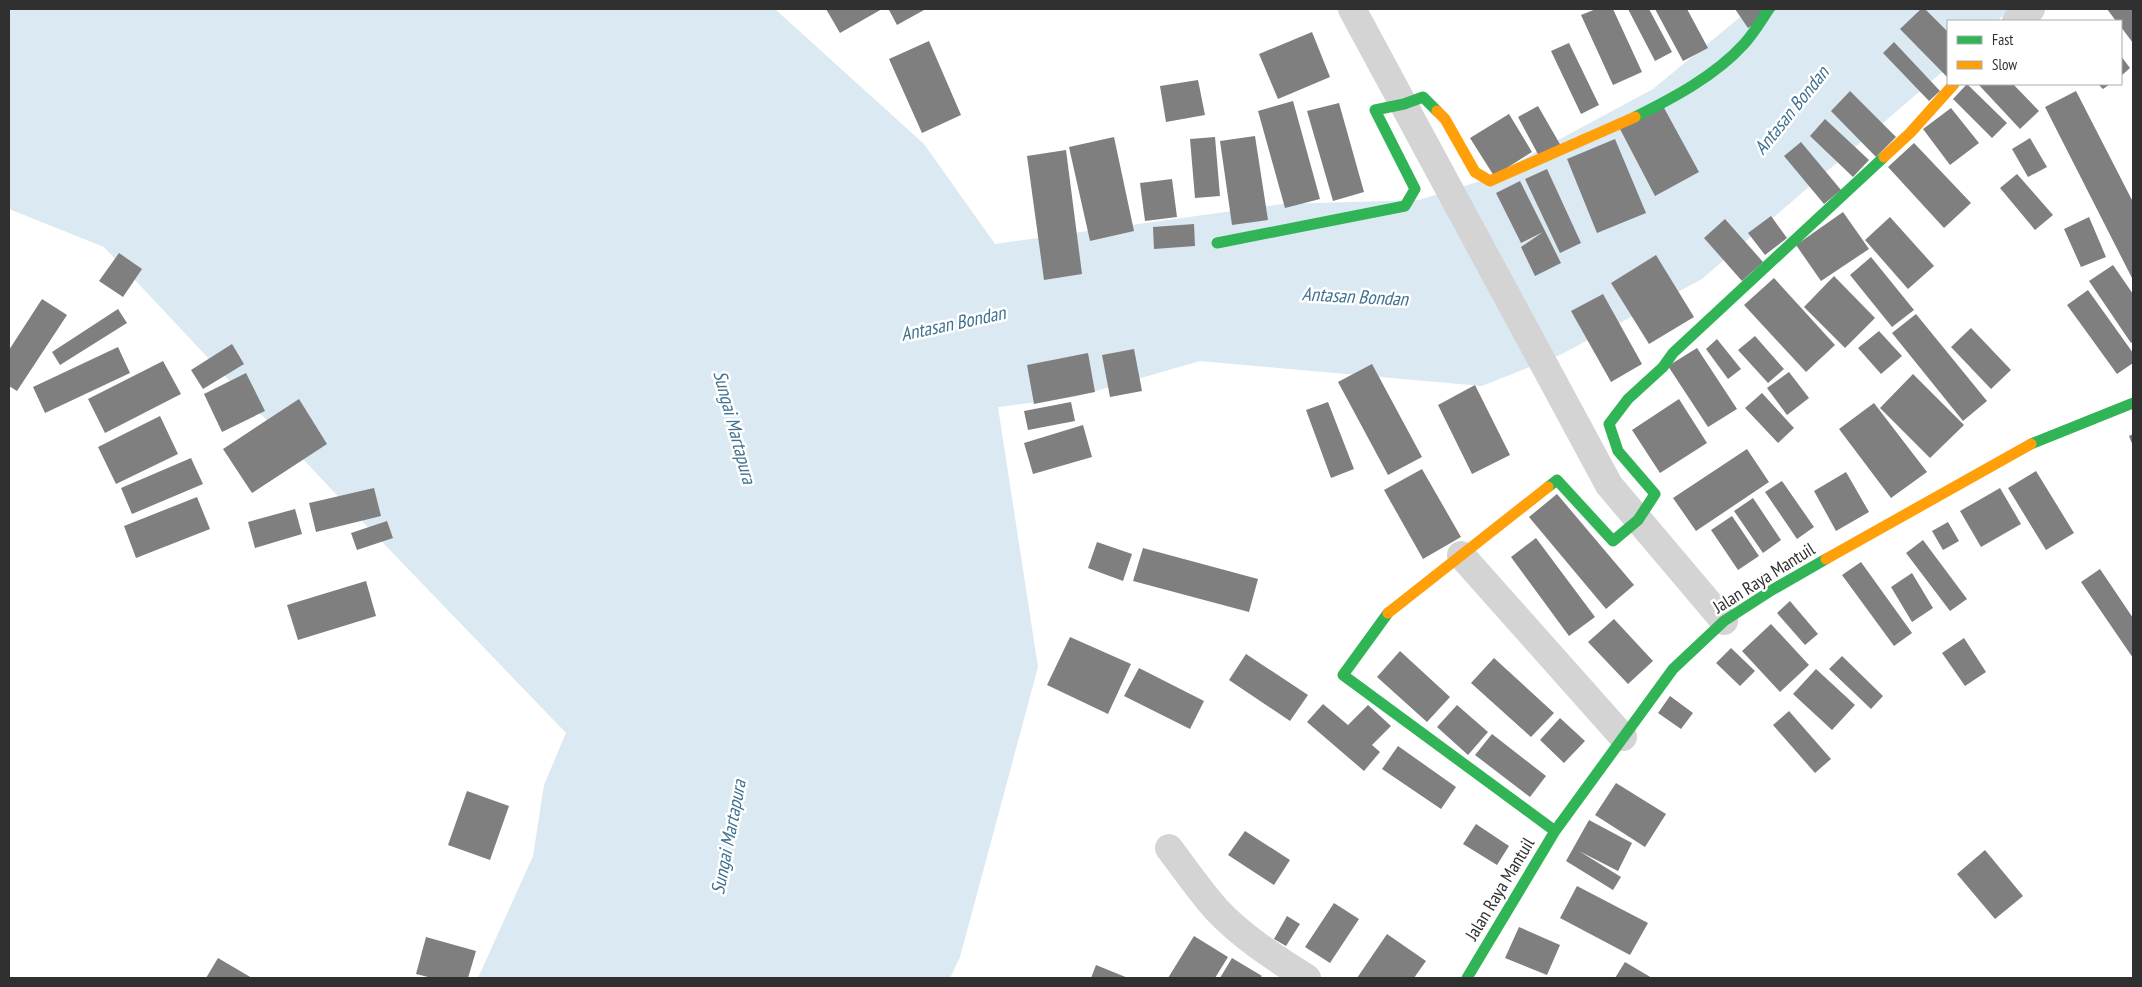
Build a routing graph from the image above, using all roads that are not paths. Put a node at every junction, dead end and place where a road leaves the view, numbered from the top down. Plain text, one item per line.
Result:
1 (1352, 9) edge
2 (1769, 9) edge
3 (2031, 9) edge
4 (2017, 20) edge
5 (1953, 85) edge
6 (1404, 104) junction
7 (1218, 243) dead end
8 (2133, 403) edge
9 (1638, 520) junction
10 (1461, 554) junction
11 (1724, 621) junction
12 (1623, 737) junction
13 (1555, 831) junction
14 (1169, 848) dead end
15 (1308, 978) edge
16 (1466, 978) edge

1 - 6 street
2 - 6 street
3 - 4 street
5 - 9 street
6 - 7 street
6 - 9 street
8 - 11 street, Jalan Raya Mantuil
9 - 10 street
9 - 11 street
10 - 12 street
10 - 13 street
11 - 12 street, Jalan Raya Mantuil
12 - 13 street, Jalan Raya Mantuil
13 - 16 street, Jalan Raya Mantuil
14 - 15 street

